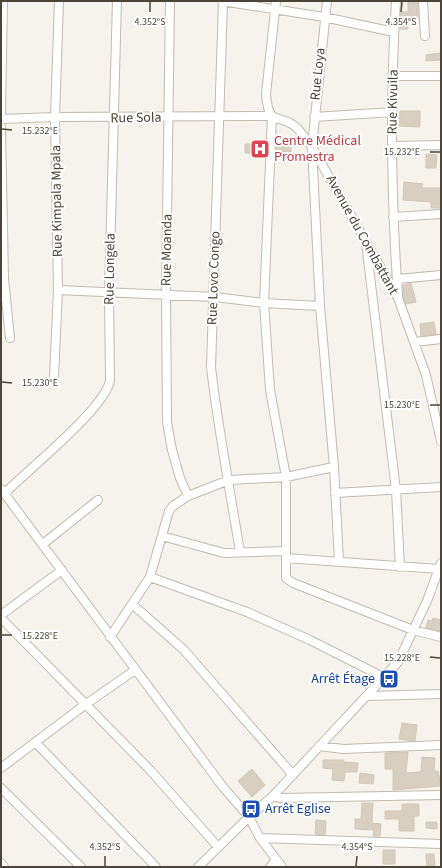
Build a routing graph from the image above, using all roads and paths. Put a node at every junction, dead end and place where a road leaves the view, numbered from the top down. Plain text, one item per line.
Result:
1 (3, 1) edge
2 (59, 1) edge
3 (117, 1) edge
4 (170, 1) edge
5 (223, 1) edge
6 (327, 1) edge
7 (396, 1) edge
8 (424, 1) edge
9 (275, 5) edge
10 (324, 17) junction
11 (394, 32) junction
12 (425, 36) dead end
13 (394, 76) junction
14 (441, 76) edge
15 (393, 112) junction
16 (218, 116) junction
17 (272, 116) junction
18 (55, 117) junction
19 (168, 117) junction
20 (314, 117) junction
21 (1, 118) edge
22 (113, 118) junction
23 (1, 127) edge
24 (441, 145) edge
25 (392, 146) junction
26 (312, 147) junction
27 (441, 214) edge
28 (393, 217) junction
29 (366, 238) junction
30 (441, 275) edge
31 (397, 279) junction
32 (58, 290) junction
33 (109, 293) junction
34 (166, 295) junction
35 (215, 297) junction
36 (398, 298) junction
37 (264, 303) junction
38 (320, 306) junction
39 (10, 338) dead end
40 (441, 339) edge
41 (414, 342) junction
42 (54, 377) dead end
43 (441, 441) edge
44 (334, 467) junction
45 (286, 477) junction
46 (229, 480) junction
47 (441, 487) edge
48 (396, 490) junction
49 (3, 491) edge
50 (335, 493) junction
51 (188, 496) junction
52 (98, 500) dead end
53 (162, 536) junction
54 (43, 544) junction
55 (240, 552) junction
56 (286, 554) junction
57 (340, 561) junction
58 (440, 566) edge
59 (400, 567) junction
60 (62, 570) junction
61 (150, 577) junction
62 (438, 582) edge
63 (132, 604) junction
64 (1, 617) edge
65 (413, 630) junction
66 (110, 637) junction
67 (441, 637) edge
68 (135, 670) junction
69 (385, 678) junction
70 (441, 694) edge
71 (368, 696) junction
72 (86, 704) junction
73 (36, 743) junction
74 (441, 745) edge
75 (319, 746) junction
76 (1, 768) edge
77 (293, 775) junction
78 (1, 788) edge
79 (441, 795) edge
80 (273, 796) junction
81 (249, 817) junction
82 (260, 838) junction
83 (441, 844) edge
84 (218, 847) junction
85 (276, 860) junction
86 (1, 863) edge
87 (4, 867) edge
88 (81, 867) edge
89 (156, 867) edge
90 (198, 867) edge
91 (270, 867) edge
92 (282, 867) edge

1 - 21 street
2 - 18 street, Rue Kimpala Mpala
3 - 22 street, Rue Longela
4 - 19 street, Rue Moanda
5 - 9 street
5 - 16 street, Rue Lovo Congo
6 - 10 street, Rue Loya
7 - 11 street, Rue Kivuila
8 - 12 street
9 - 10 street
9 - 17 street
10 - 11 street
10 - 20 street, Rue Loya
11 - 13 street, Rue Kivuila
13 - 14 street
13 - 15 street, Rue Kivuila
15 - 20 street
15 - 25 street, Rue Kivuila
16 - 17 street, Rue Sola
16 - 19 street, Rue Sola
16 - 35 street, Rue Lovo Congo
17 - 26 street, Avenue du Combattant
17 - 37 street
18 - 21 street, Rue Sola
18 - 22 street, Rue Sola
18 - 32 street, Rue Kimpala Mpala
19 - 22 street, Rue Sola
19 - 34 street, Rue Moanda
20 - 26 street, Rue Loya
22 - 33 street, Rue Longela
23 - 39 street
24 - 25 street
25 - 28 street, Rue Kivuila
26 - 29 street, Avenue du Combattant
26 - 38 street, Rue Loya
27 - 28 street
28 - 31 street, Rue Kivuila
29 - 36 street, Avenue du Combattant
29 - 48 street
30 - 31 street
31 - 36 street, Rue Kivuila
32 - 33 street
32 - 42 street, Rue Kimpala Mpala
33 - 34 street
33 - 49 street, Rue Longela
34 - 35 street
34 - 51 street, Rue Moanda
35 - 37 street
35 - 46 street, Rue Lovo Congo
36 - 41 street, Avenue du Combattant
37 - 38 street
37 - 45 street
38 - 44 street, Rue Loya
40 - 41 street
41 - 43 street, Avenue du Combattant
44 - 45 street
44 - 50 street, Rue Loya
45 - 46 street
45 - 56 street
46 - 51 street
46 - 55 street, Rue Lovo Congo
47 - 48 street
48 - 50 street
48 - 59 street
49 - 54 street
50 - 57 street, Rue Loya
51 - 53 street
52 - 54 street
53 - 55 street
53 - 61 street
54 - 60 street
55 - 56 street
56 - 57 street
56 - 65 street
57 - 59 street
58 - 59 street
58 - 62 street
60 - 64 street
60 - 66 street
61 - 63 street
61 - 69 street
62 - 65 street
63 - 66 street
63 - 77 street
64 - 72 street
65 - 67 street
65 - 69 street
66 - 68 street
68 - 72 street
68 - 81 street
69 - 71 street
70 - 71 street
71 - 75 street
72 - 73 street
72 - 84 street
73 - 76 street
73 - 89 street
74 - 75 street
75 - 77 street
77 - 80 street
78 - 88 street
79 - 80 street
80 - 81 street
81 - 82 street
81 - 84 street
82 - 83 street
82 - 85 street
84 - 90 street
85 - 91 street
85 - 92 street
86 - 87 street

